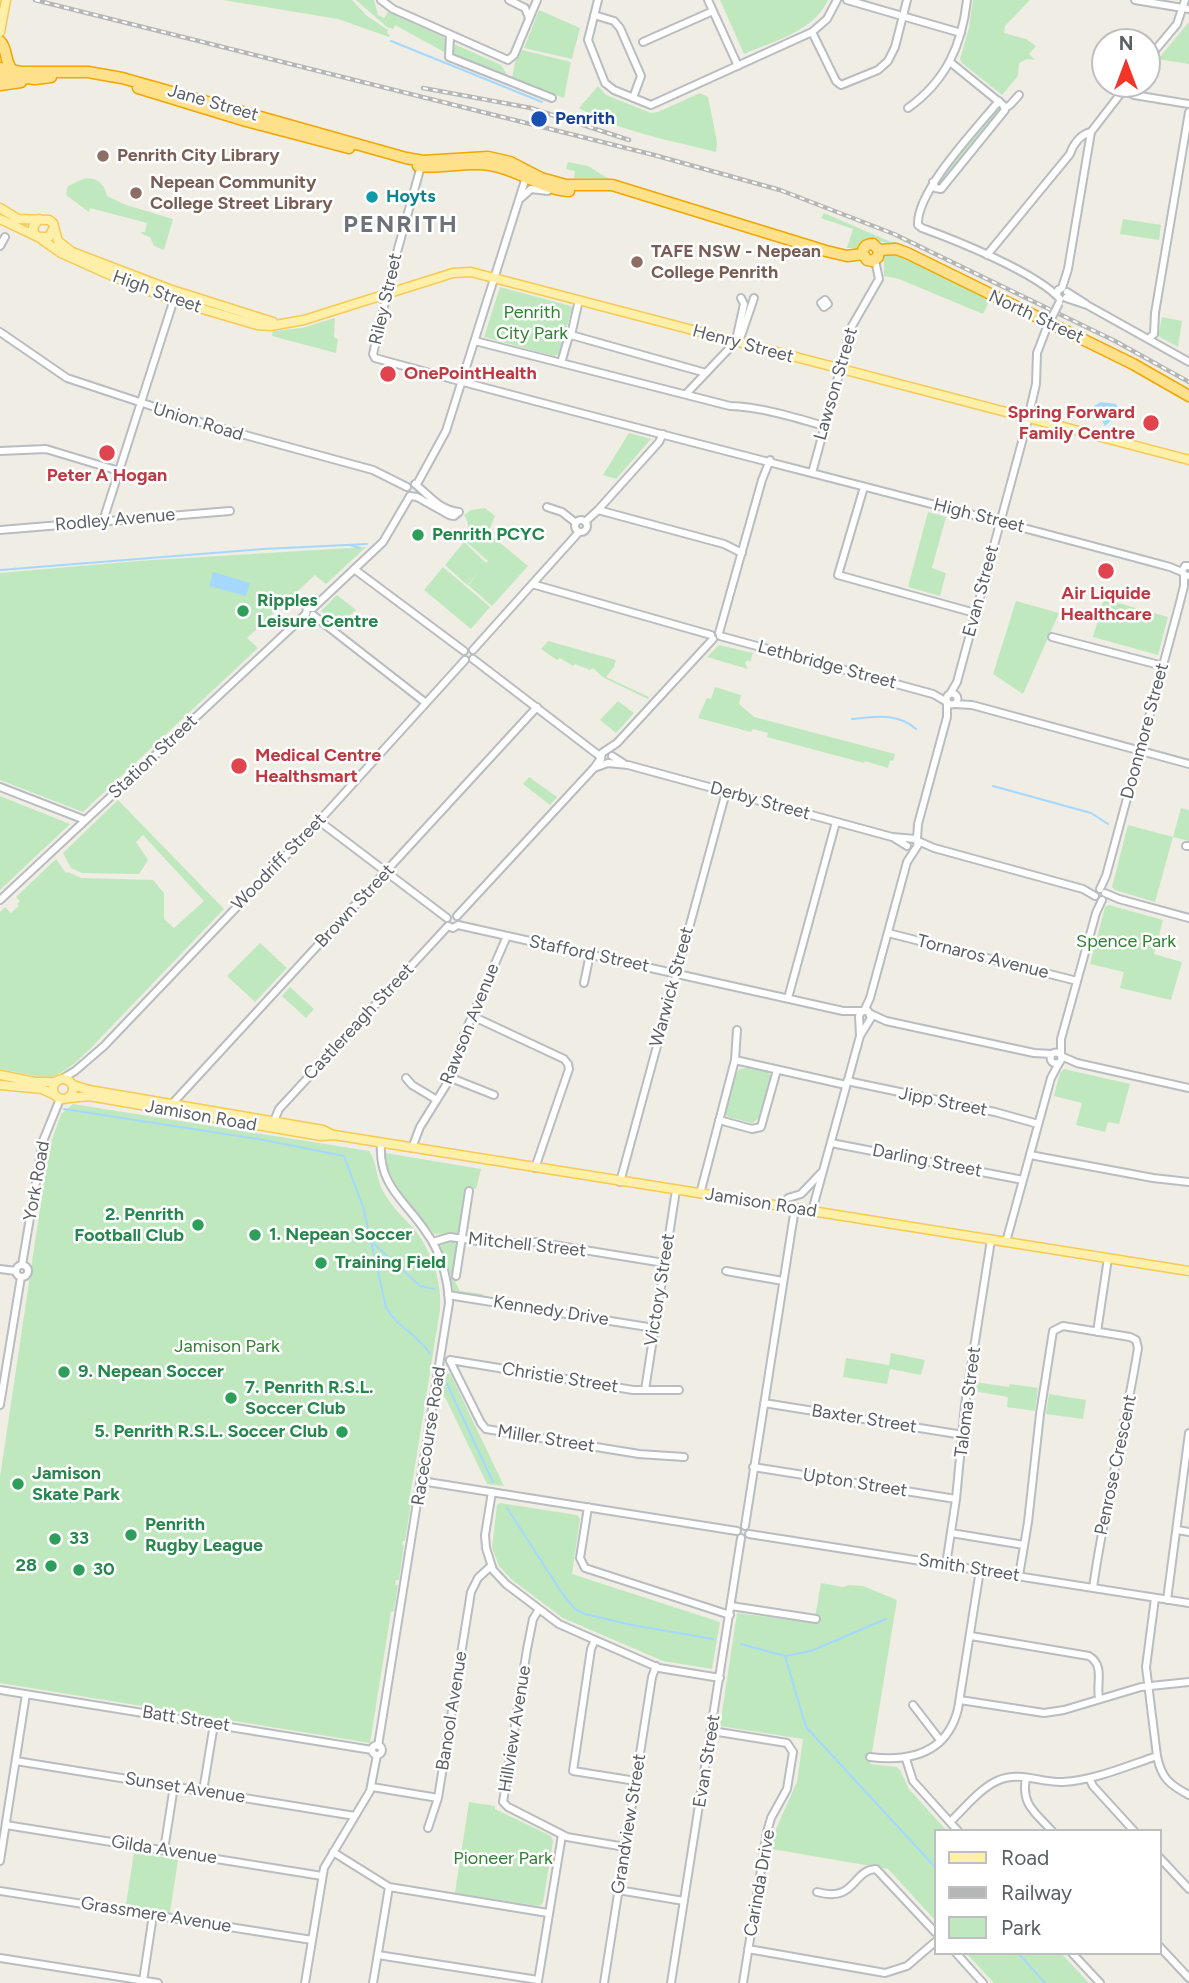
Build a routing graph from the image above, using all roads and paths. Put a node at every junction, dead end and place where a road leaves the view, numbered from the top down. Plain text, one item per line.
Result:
1 (6, 0) edge
2 (381, 0) edge
3 (509, 0) edge
4 (536, 0) edge
5 (598, 0) edge
6 (708, 0) edge
7 (837, 0) edge
8 (847, 0) edge
9 (907, 0) edge
10 (967, 0) edge
11 (1135, 0) edge
12 (1185, 0) edge
13 (522, 6) junction
14 (1186, 9) edge
15 (713, 11) junction
16 (594, 15) junction
17 (904, 16) junction
18 (529, 20) junction
19 (0, 32) edge
20 (813, 32) junction
21 (961, 33) junction
22 (450, 35) junction
23 (0, 41) edge
24 (643, 42) dead end
25 (1161, 44) edge
26 (950, 62) junction
27 (738, 66) junction
28 (0, 68) edge
29 (13, 71) junction
30 (0, 75) edge
31 (35, 79) junction
32 (0, 85) edge
33 (1019, 95) dead end
34 (552, 98) dead end
35 (633, 98) junction
36 (1116, 98) edge
37 (1152, 98) edge
38 (999, 102) junction
39 (1189, 104) edge
40 (908, 107) dead end
41 (1005, 108) junction
42 (1189, 113) edge
43 (1091, 132) junction
44 (1070, 153) junction
45 (1087, 157) junction
46 (422, 163) junction
47 (527, 174) junction
48 (933, 182) junction
49 (618, 188) junction
50 (941, 189) junction
51 (575, 191) junction
52 (518, 202) junction
53 (923, 207) junction
54 (0, 208) edge
55 (0, 219) edge
56 (39, 219) junction
57 (54, 227) junction
58 (5, 237) dead end
59 (40, 238) junction
60 (0, 246) edge
61 (877, 255) junction
62 (986, 255) junction
63 (495, 278) junction
64 (387, 294) junction
65 (1062, 295) junction
66 (175, 296) junction
67 (741, 298) dead end
68 (754, 298) dead end
69 (579, 300) junction
70 (304, 320) joint
71 (0, 332) edge
72 (571, 335) junction
73 (1149, 339) junction
74 (475, 341) junction
75 (736, 342) junction
76 (373, 356) joint
77 (1189, 362) edge
78 (561, 363) junction
79 (839, 369) junction
80 (706, 373) junction
81 (462, 381) junction
82 (686, 394) junction
83 (1189, 396) edge
84 (141, 404) junction
85 (1028, 418) junction
86 (824, 426) junction
87 (663, 434) junction
88 (0, 451) edge
89 (1187, 460) edge
90 (767, 461) junction
91 (119, 471) junction
92 (812, 473) junction
93 (419, 486) junction
94 (408, 487) junction
95 (864, 487) junction
96 (413, 496) junction
97 (547, 508) dead end
98 (598, 510) junction
99 (230, 511) dead end
100 (103, 521) junction
101 (584, 522) junction
102 (1000, 522) junction
103 (576, 523) junction
104 (0, 530) edge
105 (579, 532) junction
106 (743, 549) junction
107 (354, 569) junction
108 (1186, 570) edge
109 (532, 584) junction
110 (975, 612) junction
111 (311, 613) junction
112 (716, 636) junction
113 (1052, 637) dead end
114 (473, 650) junction
115 (464, 652) junction
116 (469, 660) junction
117 (1163, 666) junction
118 (952, 699) junction
119 (426, 704) junction
120 (537, 707) junction
121 (1140, 750) junction
122 (606, 757) junction
123 (1189, 764) edge
124 (0, 787) edge
125 (726, 792) junction
126 (85, 820) junction
127 (318, 821) junction
128 (836, 822) junction
129 (912, 843) junction
130 (387, 872) junction
131 (1101, 894) junction
132 (0, 900) edge
133 (457, 916) junction
134 (447, 918) junction
135 (1189, 918) edge
136 (458, 925) junction
137 (448, 926) junction
138 (888, 933) junction
139 (507, 936) junction
140 (590, 954) junction
141 (676, 973) junction
142 (1077, 981) junction
143 (584, 983) dead end
144 (788, 998) junction
145 (472, 1016) junction
146 (865, 1016) junction
147 (737, 1030) dead end
148 (1056, 1059) junction
149 (89, 1060) junction
150 (735, 1060) junction
151 (777, 1070) junction
152 (0, 1075) edge
153 (406, 1078) dead end
154 (451, 1078) junction
155 (58, 1081) junction
156 (847, 1083) junction
157 (73, 1084) junction
158 (0, 1085) edge
159 (1189, 1088) edge
160 (494, 1095) dead end
161 (57, 1097) junction
162 (70, 1098) junction
163 (437, 1100) junction
164 (173, 1104) junction
165 (719, 1120) junction
166 (274, 1121) junction
167 (1038, 1124) junction
168 (334, 1135) junction
169 (381, 1143) junction
170 (831, 1143) junction
171 (412, 1148) junction
172 (1030, 1155) junction
173 (535, 1168) junction
174 (823, 1172) junction
175 (1023, 1180) junction
176 (620, 1182) junction
177 (1189, 1182) edge
178 (701, 1189) junction
179 (676, 1190) junction
180 (806, 1190) junction
181 (469, 1191) dead end
182 (816, 1196) junction
183 (788, 1198) dead end
184 (794, 1208) junction
185 (812, 1211) junction
186 (462, 1238) junction
187 (992, 1240) junction
188 (433, 1242) junction
189 (1006, 1242) junction
190 (1108, 1258) junction
191 (664, 1262) junction
192 (0, 1269) edge
193 (726, 1271) dead end
194 (1189, 1271) edge
195 (18, 1274) junction
196 (456, 1276) dead end
197 (783, 1281) junction
198 (449, 1295) junction
199 (1048, 1324) dead end
200 (653, 1328) junction
201 (1055, 1329) junction
202 (1097, 1332) junction
203 (1146, 1339) dead end
204 (1137, 1342) junction
205 (441, 1359) junction
206 (450, 1360) junction
207 (645, 1390) junction
208 (679, 1390) dead end
209 (764, 1403) junction
210 (0, 1405) edge
211 (1189, 1433) edge
212 (963, 1435) junction
213 (684, 1457) dead end
214 (753, 1467) junction
215 (1186, 1469) edge
216 (421, 1480) junction
217 (492, 1492) junction
218 (956, 1499) junction
219 (588, 1507) junction
220 (745, 1526) junction
221 (1178, 1530) junction
222 (737, 1531) junction
223 (1189, 1532) edge
224 (951, 1533) junction
225 (749, 1534) junction
226 (741, 1538) junction
227 (1024, 1545) junction
228 (946, 1565) junction
229 (491, 1566) junction
230 (979, 1570) junction
231 (1019, 1576) junction
232 (1093, 1588) junction
233 (1156, 1598) junction
234 (1167, 1600) junction
235 (1189, 1604) edge
236 (731, 1606) junction
237 (539, 1609) junction
238 (730, 1615) junction
239 (816, 1619) dead end
240 (971, 1636) junction
241 (595, 1640) junction
242 (656, 1666) junction
243 (720, 1678) junction
244 (1189, 1682) edge
245 (1148, 1686) junction
246 (0, 1690) edge
247 (26, 1694) junction
248 (1099, 1698) junction
249 (960, 1700) junction
250 (913, 1705) dead end
251 (214, 1724) junction
252 (712, 1731) junction
253 (940, 1740) junction
254 (376, 1750) junction
255 (1157, 1756) junction
256 (870, 1757) dead end
257 (906, 1759) junction
258 (16, 1761) junction
259 (1026, 1778) junction
260 (1089, 1778) junction
261 (636, 1781) junction
262 (174, 1786) junction
263 (372, 1787) junction
264 (203, 1791) junction
265 (1189, 1795) edge
266 (438, 1798) junction
267 (355, 1816) junction
268 (950, 1822) junction
269 (6, 1825) junction
270 (428, 1828) dead end
271 (956, 1829) edge
272 (1050, 1829) edge
273 (1132, 1829) edge
274 (562, 1835) junction
275 (625, 1847) junction
276 (164, 1850) junction
277 (332, 1852) junction
278 (1161, 1859) edge
279 (0, 1861) edge
280 (322, 1876) junction
281 (388, 1887) junction
282 (1189, 1889) edge
283 (618, 1890) junction
284 (0, 1891) edge
285 (817, 1892) dead end
286 (684, 1901) junction
287 (548, 1913) junction
288 (153, 1915) junction
289 (934, 1930) edge
290 (312, 1940) junction
291 (934, 1943) edge
292 (748, 1948) junction
293 (1161, 1948) edge
294 (378, 1955) junction
295 (958, 1955) edge
296 (1074, 1955) edge
297 (0, 1958) edge
298 (1189, 1978) edge
299 (143, 1981) junction
300 (538, 1982) edge
301 (158, 1983) edge
302 (305, 1983) edge
303 (373, 1983) edge
304 (604, 1983) edge
305 (671, 1983) edge
306 (743, 1983) edge
307 (984, 1983) edge
308 (1100, 1983) edge

1 - 19 main road
2 - 22 street
3 - 13 street
4 - 13 street
4 - 18 street
5 - 16 street
6 - 15 street
7 - 20 street
8 - 17 street
9 - 17 street
10 - 21 street
11 - 14 street
12 - 14 street
13 - 18 street
14 - 25 street
15 - 24 street
15 - 27 street
16 - 35 street
16 - 35 street
17 - 20 street
17 - 21 street
18 - 22 street
20 - 27 street
21 - 26 street
22 - 34 street
23 - 29 highway
26 - 38 street
26 - 40 street
27 - 35 street
28 - 29 highway, Jane Street
29 - 46 highway, Jane Street
30 - 31 highway, Jane Street
31 - 32 highway
31 - 46 highway, Jane Street
33 - 41 street
36 - 43 street
37 - 39 street
38 - 41 street
38 - 48 street
41 - 50 street
42 - 73 street
43 - 44 street
43 - 45 street, Evan Street
44 - 45 street
44 - 62 street
45 - 65 street, Evan Street
46 - 47 highway
46 - 64 street, Riley Street
47 - 49 highway
47 - 51 highway
47 - 52 street
48 - 50 street
48 - 53 street
49 - 51 highway
49 - 61 highway, North Street
50 - 53 street
51 - 52 street
52 - 63 street
53 - 62 street
54 - 56 main road
55 - 59 main road, High Street
56 - 57 main road
56 - 59 main road
57 - 59 main road
57 - 66 main road, High Street
58 - 60 street
59 - 66 main road, High Street
61 - 79 street, Lawson Street
61 - 83 highway, North Street
62 - 65 street
63 - 64 main road, Henry Street
63 - 69 main road, Henry Street
63 - 74 street
64 - 70 main road, Henry Street
64 - 76 street, Riley Street
65 - 73 street
65 - 85 street, Evan Street, bridge
66 - 70 main road, High Street
66 - 84 street
67 - 75 street
68 - 75 street
69 - 72 street
69 - 75 main road, Henry Street
71 - 84 street, Union Road
72 - 78 street
72 - 80 street
73 - 77 street
74 - 78 street
74 - 81 street
75 - 79 main road, Henry Street
75 - 80 street
76 - 81 street, High Street
78 - 82 street
79 - 85 main road, Henry Street
79 - 86 street, Lawson Street
80 - 82 street
81 - 87 street, High Street
81 - 93 street
82 - 86 street
84 - 91 street
84 - 94 street, Union Road
85 - 89 main road, Henry Street
85 - 102 street, Evan Street
86 - 92 street, Lawson Street
87 - 90 street, High Street
87 - 98 street
88 - 91 street
90 - 92 street, High Street
90 - 106 street
91 - 100 street
92 - 95 street, High Street
93 - 94 street
93 - 96 street, Station Street
93 - 96 street
94 - 96 street
95 - 102 street, High Street
95 - 110 street
96 - 107 street, Station Street
97 - 103 street
98 - 101 street
98 - 106 street
99 - 100 street, Rodley Avenue
100 - 104 street, Rodley Avenue
101 - 103 street
101 - 105 street
102 - 108 street, High Street
102 - 110 street, Evan Street
103 - 105 street
105 - 109 street
106 - 112 street
107 - 111 street, Station Street
107 - 115 street
108 - 117 street, Doonmore Street
109 - 112 street, Lethbridge Street
109 - 114 street
110 - 118 street, Evan Street
111 - 119 street
111 - 126 street, Station Street
112 - 118 street, Lethbridge Street
112 - 122 street
113 - 117 street
114 - 115 street
114 - 116 street
115 - 116 street
116 - 119 street, Woodriff Street
116 - 120 street, Derby Street
117 - 121 street, Doonmore Street
118 - 121 street, Lethbridge Street
118 - 129 street
119 - 127 street, Woodriff Street
120 - 122 street, Derby Street
120 - 130 street, Brown Street
121 - 123 street, Lethbridge Street
121 - 131 street, Doonmore Street
122 - 125 street, Derby Street
122 - 133 street
124 - 126 street
125 - 128 street, Derby Street
125 - 141 street, Warwick Street
126 - 132 street, Station Street
127 - 130 street
127 - 149 street, Woodriff Street
128 - 129 street, Derby Street
128 - 144 street
129 - 131 street, Derby Street
129 - 138 street
130 - 134 street
130 - 164 street, Brown Street
131 - 135 street
131 - 142 street, Doonmore Street
133 - 134 street
133 - 136 street
134 - 137 street
136 - 137 street
136 - 139 street, Stafford Street
137 - 166 street, Castlereagh Street
138 - 142 street, Tornaros Avenue
138 - 146 street
139 - 140 street, Stafford Street
139 - 145 street, Rawson Avenue
140 - 141 street, Stafford Street
140 - 143 street
141 - 144 street, Stafford Street
141 - 176 street, Warwick Street
142 - 148 street, Doonmore Street
144 - 146 street, Stafford Street
145 - 154 street, Rawson Avenue
145 - 173 street
146 - 148 street, Stafford Street
146 - 156 street
147 - 150 street
148 - 159 street, Stafford Street
148 - 167 street, Doonmore Street
149 - 155 street, Woodriff Street
149 - 157 street, Woodriff Street
150 - 151 street, Jipp Street
150 - 165 street
151 - 156 street, Jipp Street
151 - 165 street
152 - 155 main road
153 - 163 street
154 - 160 street
154 - 163 street, Rawson Avenue
155 - 157 main road
155 - 161 main road
156 - 167 street, Jipp Street
156 - 170 street
157 - 162 main road
157 - 164 main road, Jamison Road
158 - 161 main road
161 - 162 main road
161 - 195 street, York Road
162 - 168 main road, Jamison Road
163 - 171 street, Rawson Avenue
164 - 166 main road, Jamison Road
165 - 178 street
166 - 168 main road, Jamison Road
167 - 172 street, Doonmore Street
168 - 169 main road, Jamison Road
169 - 171 main road, Jamison Road
169 - 188 street, Racecourse Road
170 - 174 street
170 - 175 street, Darling Street
171 - 173 main road, Jamison Road
172 - 175 street, Doonmore Street
172 - 177 street
173 - 176 main road, Jamison Road
174 - 180 street
174 - 182 street
175 - 189 street, Doonmore Street
176 - 179 main road, Jamison Road
178 - 179 main road, Jamison Road
178 - 184 main road, Jamison Road
179 - 191 street, Victory Street
180 - 182 street
180 - 183 street
181 - 186 street
182 - 185 street
184 - 185 main road, Jamison Road
184 - 197 street
185 - 187 main road, Jamison Road
186 - 188 street, Mitchell Street
186 - 191 street, Mitchell Street
186 - 196 street
187 - 189 main road, Jamison Road
187 - 212 street, Taloma Street
188 - 198 street, Racecourse Road
189 - 190 main road, Jamison Road
190 - 194 main road, Jamison Road
190 - 202 street
191 - 200 street, Victory Street
192 - 195 street
193 - 197 street
195 - 210 street
197 - 209 street
198 - 200 street, Kennedy Drive
198 - 205 street, Racecourse Road
199 - 201 street
200 - 207 street, Victory Street
201 - 202 street
201 - 227 street
202 - 204 street
203 - 204 street
204 - 232 street, Penrose Crescent
205 - 206 street, Christie Street
205 - 216 street, Racecourse Road
206 - 207 street, Christie Street
206 - 213 street, Miller Street
207 - 208 street, Christie Street
209 - 212 street, Baxter Street
209 - 214 street
211 - 215 street
212 - 218 street, Taloma Street
214 - 218 street, Upton Street
214 - 220 street
215 - 221 street
216 - 217 street
216 - 254 street, Racecourse Road
217 - 219 street
217 - 229 street
218 - 224 street, Taloma Street
219 - 222 street
219 - 238 street
220 - 222 street
220 - 225 street
221 - 223 street
221 - 234 street
222 - 226 street
224 - 227 street
224 - 228 street, Taloma Street
225 - 226 street
225 - 228 street, Smith Street
226 - 236 street, Evan Street
227 - 231 street
228 - 230 street, Smith Street
229 - 237 street
229 - 266 street, Banool Avenue
230 - 231 street, Smith Street
230 - 240 street
231 - 232 street, Smith Street
232 - 233 street, Smith Street
233 - 234 street, Smith Street
233 - 245 street
234 - 235 street, Smith Street
236 - 238 street, Evan Street
236 - 239 street
237 - 241 street
237 - 274 street, Hillview Avenue
238 - 243 street, Evan Street
240 - 248 street
240 - 249 street
241 - 242 street
241 - 261 street
242 - 243 street
242 - 261 street, Grandview Street
243 - 252 street, Evan Street
244 - 245 street
245 - 248 street
245 - 255 street
246 - 247 street, Batt Street
247 - 251 street, Batt Street
247 - 258 street
248 - 249 street
249 - 253 street
250 - 253 street
251 - 254 street, Batt Street
251 - 264 street
252 - 286 street, Evan Street
252 - 292 street, Carinda Drive
253 - 257 street
254 - 263 street, Racecourse Road
255 - 260 street
255 - 265 street
256 - 257 street
257 - 268 street
258 - 262 street, Sunset Avenue
258 - 269 street
259 - 260 street
259 - 268 street
259 - 272 street
260 - 273 street
261 - 275 street, Grandview Street
262 - 264 street, Sunset Avenue
262 - 276 street
263 - 266 street
263 - 267 street, Racecourse Road
264 - 267 street, Sunset Avenue
266 - 270 street, Banool Avenue
267 - 277 street, Racecourse Road
268 - 271 street
269 - 276 street, Gilda Avenue
269 - 279 street
274 - 275 street, Hillview Avenue
274 - 287 street
275 - 283 street, Grandview Street
276 - 280 street, Gilda Avenue
277 - 280 street, Racecourse Road
277 - 281 street
278 - 282 street
280 - 290 street, Racecourse Road
281 - 287 street
281 - 294 street
283 - 286 street
283 - 304 street, Grandview Street
284 - 288 street, Grassmere Avenue
285 - 289 street
286 - 305 street, Evan Street
287 - 300 street
288 - 290 street, Grassmere Avenue
288 - 299 street
290 - 302 street, Racecourse Road
291 - 292 street
292 - 306 street, Carinda Drive
293 - 298 street
294 - 300 street
294 - 303 street
295 - 307 street
296 - 308 street
297 - 299 street
299 - 301 street

